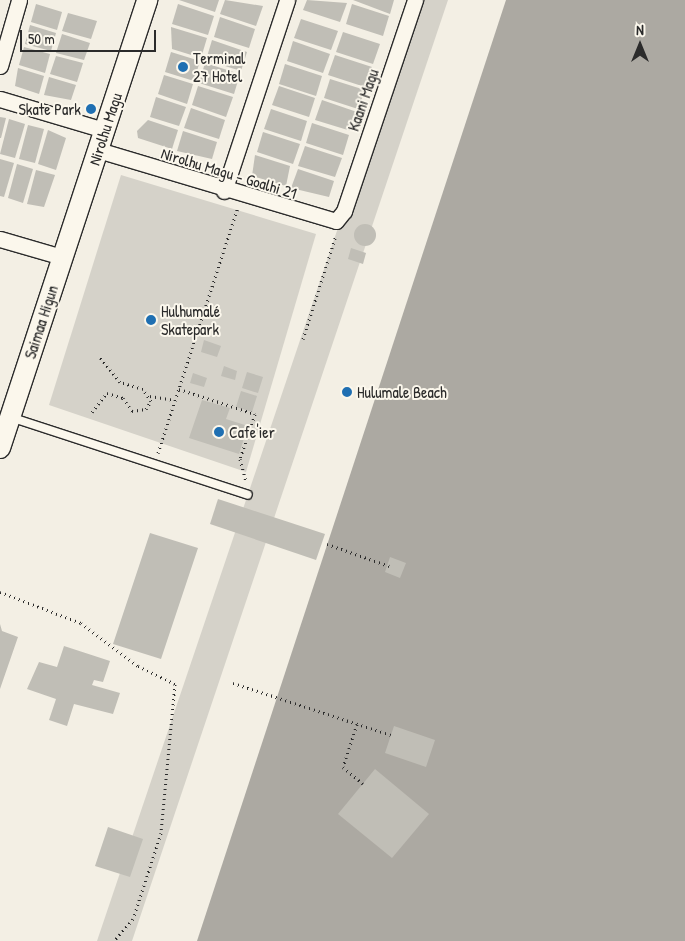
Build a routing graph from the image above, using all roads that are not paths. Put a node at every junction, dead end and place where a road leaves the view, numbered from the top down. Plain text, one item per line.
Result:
1 (19, 0) edge
2 (147, 0) edge
3 (287, 0) edge
4 (415, 0) edge
5 (0, 66) edge
6 (0, 99) edge
7 (104, 130) junction
8 (98, 150) junction
9 (224, 191) junction
10 (344, 211) joint
11 (0, 239) edge
12 (62, 257) junction
13 (10, 417) junction
14 (0, 448) edge
15 (248, 495) road end

1 - 5 street
2 - 7 street, Nirolhu Magu
3 - 9 street
4 - 10 street, Kaani Magu
6 - 7 street
7 - 8 street, Nirolhu Magu
8 - 9 street, Nirolhu Magu - Goalhi 21
8 - 12 street, Nirolhu Magu
9 - 10 street, Nirolhu Magu - Goalhi 21
11 - 12 street
12 - 13 street, Saimaa Higun
13 - 14 street, Saimaa Higun
13 - 15 lane

